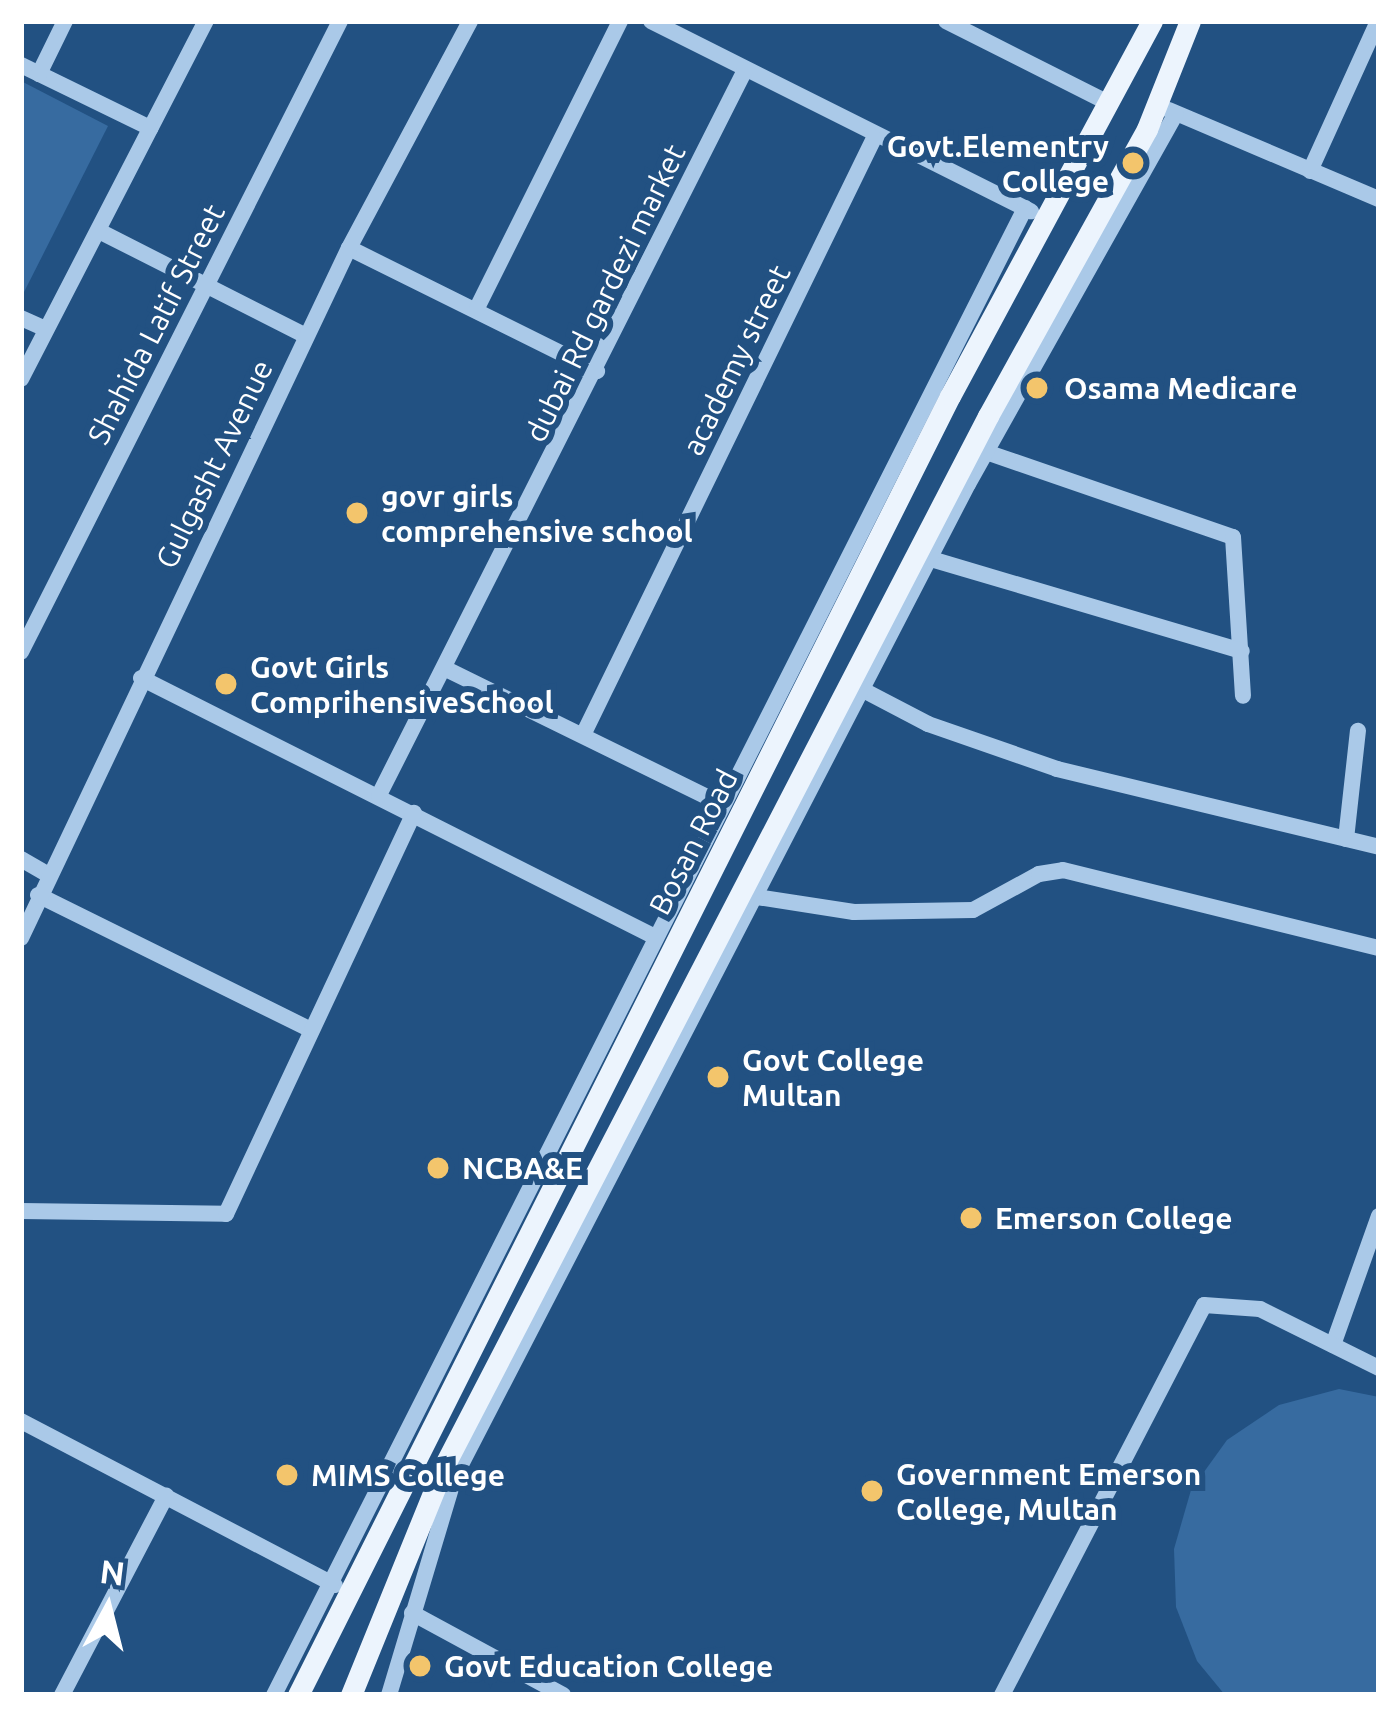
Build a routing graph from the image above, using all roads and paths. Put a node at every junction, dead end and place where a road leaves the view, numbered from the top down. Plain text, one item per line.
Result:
1 (65, 21) edge
2 (206, 21) edge
3 (340, 21) edge
4 (470, 21) edge
5 (620, 21) edge
6 (651, 21) edge
7 (946, 21) edge
8 (1152, 21) edge
9 (1190, 21) edge
10 (1378, 21) edge
11 (21, 65) edge
12 (745, 70) junction
13 (39, 74) junction
14 (1110, 104) junction
15 (1167, 109) junction
16 (150, 128) junction
17 (874, 138) junction
18 (1310, 171) junction
19 (1379, 199) edge
20 (1036, 213) junction
21 (99, 231) junction
22 (349, 248) junction
23 (206, 286) junction
24 (476, 308) junction
25 (21, 318) edge
26 (46, 329) junction
27 (306, 336) junction
28 (597, 370) junction
29 (21, 379) edge
30 (950, 396) junction
31 (988, 416) junction
32 (986, 452) junction
33 (931, 559) junction
34 (1242, 650) junction
35 (21, 652) edge
36 (446, 669) junction
37 (141, 678) junction
38 (806, 684) junction
39 (866, 691) junction
40 (1243, 696) dead end
41 (842, 701) junction
42 (1358, 731) dead end
43 (583, 735) junction
44 (380, 795) junction
45 (722, 804) junction
46 (414, 813) junction
47 (1346, 839) junction
48 (1379, 848) edge
49 (21, 859) edge
50 (47, 874) junction
51 (38, 895) junction
52 (757, 897) junction
53 (655, 937) junction
54 (21, 938) edge
55 (1379, 947) edge
56 (311, 1030) junction
57 (21, 1211) edge
58 (1379, 1216) edge
59 (1333, 1345) junction
60 (1379, 1368) edge
61 (21, 1421) edge
62 (166, 1496) junction
63 (338, 1586) junction
64 (412, 1613) junction
65 (62, 1695) edge
66 (274, 1695) edge
67 (298, 1695) edge
68 (351, 1695) edge
69 (389, 1695) edge
70 (563, 1695) edge
71 (1002, 1695) edge

1 - 13 street
2 - 16 street
3 - 23 street, Shahida Latif Street
4 - 22 street, Gulgasht Avenue
5 - 24 street
6 - 12 street
7 - 14 street
8 - 14 main road, Bosan Road
9 - 15 main road
10 - 18 street
11 - 13 street
12 - 17 street
12 - 28 street, dubai Rd gardezi market
13 - 16 street
14 - 20 main road, Bosan Road
15 - 18 street
15 - 31 main road
15 - 32 street
16 - 21 street
17 - 20 street
17 - 43 street, academy street
18 - 19 street
20 - 30 main road, Bosan Road
20 - 45 street
21 - 23 street
21 - 26 street
22 - 24 street
22 - 27 street, Gulgasht Avenue
23 - 27 street
23 - 35 street, Shahida Latif Street
24 - 28 street
25 - 26 street
26 - 29 street
27 - 37 street, Gulgasht Avenue
28 - 36 street, dubai Rd gardezi market
30 - 31 main road
30 - 38 main road, Bosan Road
31 - 41 main road
32 - 33 street
32 - 34 street
33 - 34 street
33 - 39 street
34 - 40 street
36 - 43 street
36 - 44 street, dubai Rd gardezi market
37 - 44 street
37 - 50 street, Gulgasht Avenue
38 - 41 main road
38 - 63 main road, Bosan Road
39 - 47 street
39 - 52 street
41 - 68 main road
42 - 47 street
43 - 45 street
44 - 46 street
45 - 53 street
46 - 53 street
46 - 56 street
47 - 48 street
49 - 50 street
50 - 51 street, Gulgasht Avenue
51 - 54 street, Gulgasht Avenue
51 - 56 street
52 - 55 street
52 - 64 street
53 - 63 street
56 - 57 street
58 - 59 street
59 - 60 street
59 - 71 street
61 - 62 street
62 - 63 street
62 - 65 street
63 - 66 street
63 - 67 main road, Bosan Road
64 - 69 street
64 - 70 street

